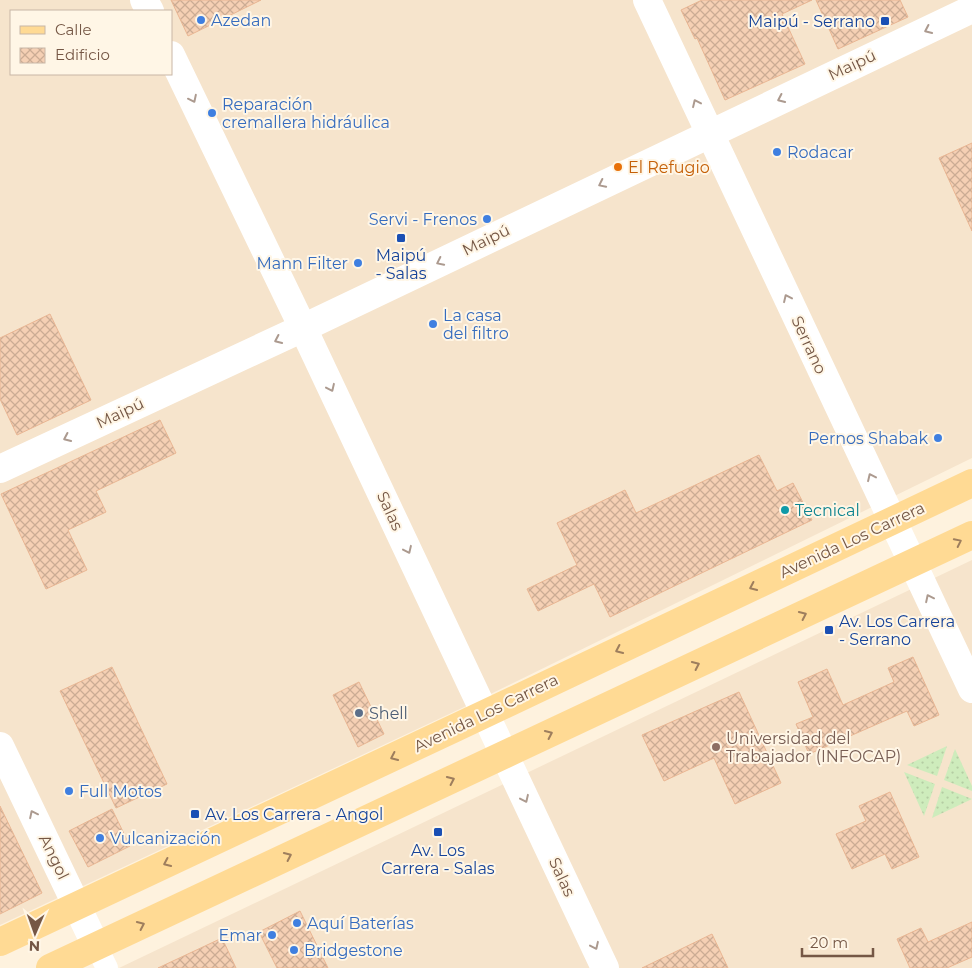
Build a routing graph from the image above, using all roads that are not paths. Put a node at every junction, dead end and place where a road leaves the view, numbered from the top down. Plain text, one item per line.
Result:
1 (647, 0) edge
2 (972, 9) edge
3 (172, 58) edge
4 (710, 133) junction
5 (303, 328) junction
6 (0, 469) edge
7 (972, 483) edge
8 (892, 521) junction
9 (972, 535) edge
10 (913, 564) junction
11 (972, 689) edge
12 (485, 714) junction
13 (0, 746) edge
14 (504, 755) junction
15 (77, 905) junction
16 (0, 942) edge
17 (102, 957) edge
18 (50, 968) edge
19 (606, 968) edge

4 -> 1 street, Serrano
2 -> 4 street, Maipú
3 -> 5 street, Salas
4 -> 5 street, Maipú
8 -> 4 street, Serrano
5 -> 6 street, Maipú
5 -> 12 street, Salas
7 - 8 main road, Avenida Los Carrera
8 - 10 street, Serrano
8 -> 12 main road, Avenida Los Carrera
10 -> 9 main road
11 -> 10 street, Serrano
14 -> 10 main road
12 - 14 street, Salas
12 -> 15 main road, Avenida Los Carrera
15 -> 13 street, Angol
17 -> 14 main road
14 -> 19 street, Salas
15 - 16 main road, Avenida Los Carrera
15 - 17 street, Angol
17 - 18 main road

